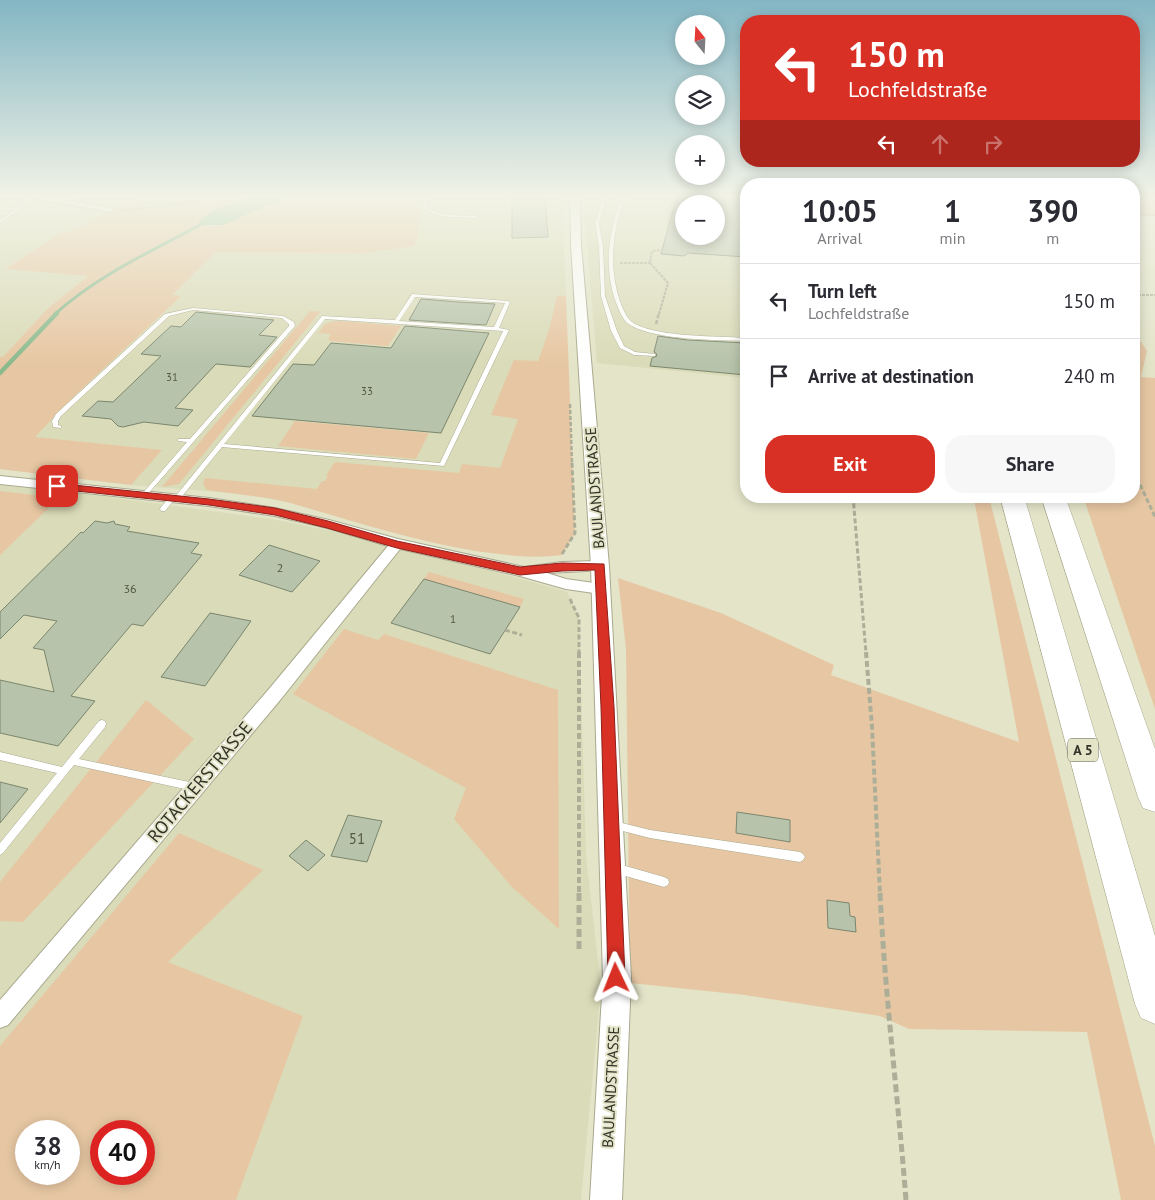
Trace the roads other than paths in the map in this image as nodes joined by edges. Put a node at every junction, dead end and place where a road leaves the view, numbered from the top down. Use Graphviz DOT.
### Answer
graph roads {
  1 [pos="577,252"];
  2 [pos="600,252"];
  3 [pos="611,252"];
  4 [pos="396,322"];
  5 [pos="496,329"];
  6 [pos="740,339"];
  7 [pos="653,355"];
  8 [pos="59,427"];
  9 [pos="180,440"];
  10 [pos="192,441"];
  11 [pos="220,445"];
  12 [pos="0,480"];
  13 [pos="76,488"];
  14 [pos="144,495"];
  15 [pos="66,498"];
  16 [pos="175,498"];
  17 [pos="1014,503"];
  18 [pos="1055,503"];
  19 [pos="163,509"];
  20 [pos="397,544"];
  21 [pos="600,566"];
  22 [pos="520,571"];
  23 [pos="601,589"];
  24 [pos="102,724"];
  25 [pos="0,756"];
  26 [pos="72,761"];
  27 [pos="64,771"];
  28 [pos="195,787"];
  29 [pos="1155,797"];
  30 [pos="612,825"];
  31 [pos="0,850"];
  32 [pos="800,858"];
  33 [pos="613,867"];
  34 [pos="664,882"];
  35 [pos="1155,1004"];
  36 [pos="0,1017"];
  37 [pos="606,1200"];
  1 -- 21 [label="street, BAULANDSTRASSE"];
  2 -- 7 [label="lane"];
  3 -- 6 [label="lane"];
  4 -- 5 [label="lane"];
  4 -- 5 [label="lane"];
  4 -- 11 [label="lane"];
  5 -- 11 [label="lane"];
  8 -- 10 [label="lane"];
  9 -- 10 [label="lane"];
  10 -- 14 [label="lane"];
  11 -- 16 [label="lane"];
  12 -- 13 [label="street"];
  13 -- 14 [label="street"];
  13 -- 15 [label="lane"];
  14 -- 16 [label="street"];
  16 -- 19 [label="lane"];
  16 -- 20 [label="street"];
  17 -- 35 [label="highway, A 5"];
  18 -- 29 [label="highway"];
  20 -- 22 [label="street"];
  20 -- 28 [label="street, ROTACKERSTRASSE"];
  21 -- 22 [label="street"];
  21 -- 23 [label="street, BAULANDSTRASSE"];
  22 -- 23 [label="street"];
  23 -- 30 [label="street, BAULANDSTRASSE"];
  24 -- 26 [label="lane"];
  25 -- 27 [label="lane"];
  26 -- 27 [label="lane"];
  26 -- 28 [label="lane"];
  27 -- 31 [label="lane"];
  28 -- 36 [label="street, ROTACKERSTRASSE"];
  30 -- 32 [label="lane"];
  30 -- 33 [label="street, BAULANDSTRASSE"];
  33 -- 34 [label="lane"];
  33 -- 37 [label="street, BAULANDSTRASSE"];
}
